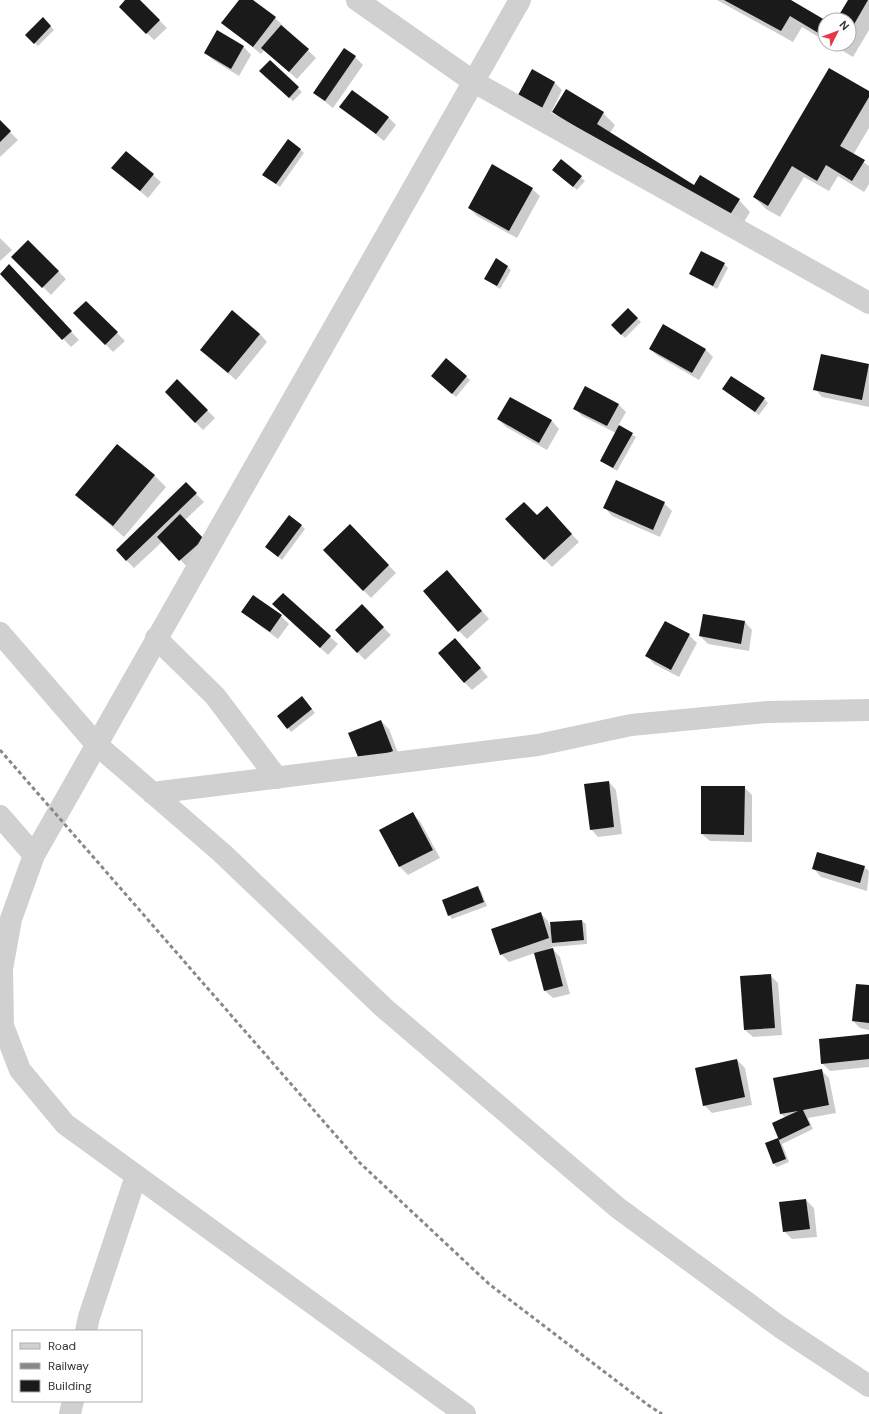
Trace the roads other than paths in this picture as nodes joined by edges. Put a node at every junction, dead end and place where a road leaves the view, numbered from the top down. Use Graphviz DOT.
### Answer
graph roads {
  1 [pos="357,0"];
  2 [pos="520,0"];
  3 [pos="474,82"];
  4 [pos="869,303"];
  5 [pos="0,633"];
  6 [pos="156,638"];
  7 [pos="869,710"];
  8 [pos="96,744"];
  9 [pos="277,778"];
  10 [pos="152,793"];
  11 [pos="0,816"];
  12 [pos="34,855"];
  13 [pos="10,1067"];
  14 [pos="136,1176"];
  15 [pos="86,1330"];
  16 [pos="869,1386"];
  17 [pos="73,1402"];
  18 [pos="70,1414"];
  19 [pos="465,1414"];
  1 -- 3 [label="street"];
  2 -- 3 [label="street"];
  3 -- 4 [label="street"];
  3 -- 6 [label="street"];
  5 -- 8 [label="street"];
  6 -- 8 [label="street"];
  6 -- 9 [label="street"];
  7 -- 9 [label="street"];
  8 -- 10 [label="street"];
  8 -- 12 [label="street"];
  9 -- 10 [label="street"];
  10 -- 16 [label="street"];
  11 -- 12 [label="street"];
  12 -- 13 [label="street"];
  13 -- 14 [label="street"];
  14 -- 15 [label="street"];
  14 -- 19 [label="street"];
  17 -- 18 [label="street"];
}
